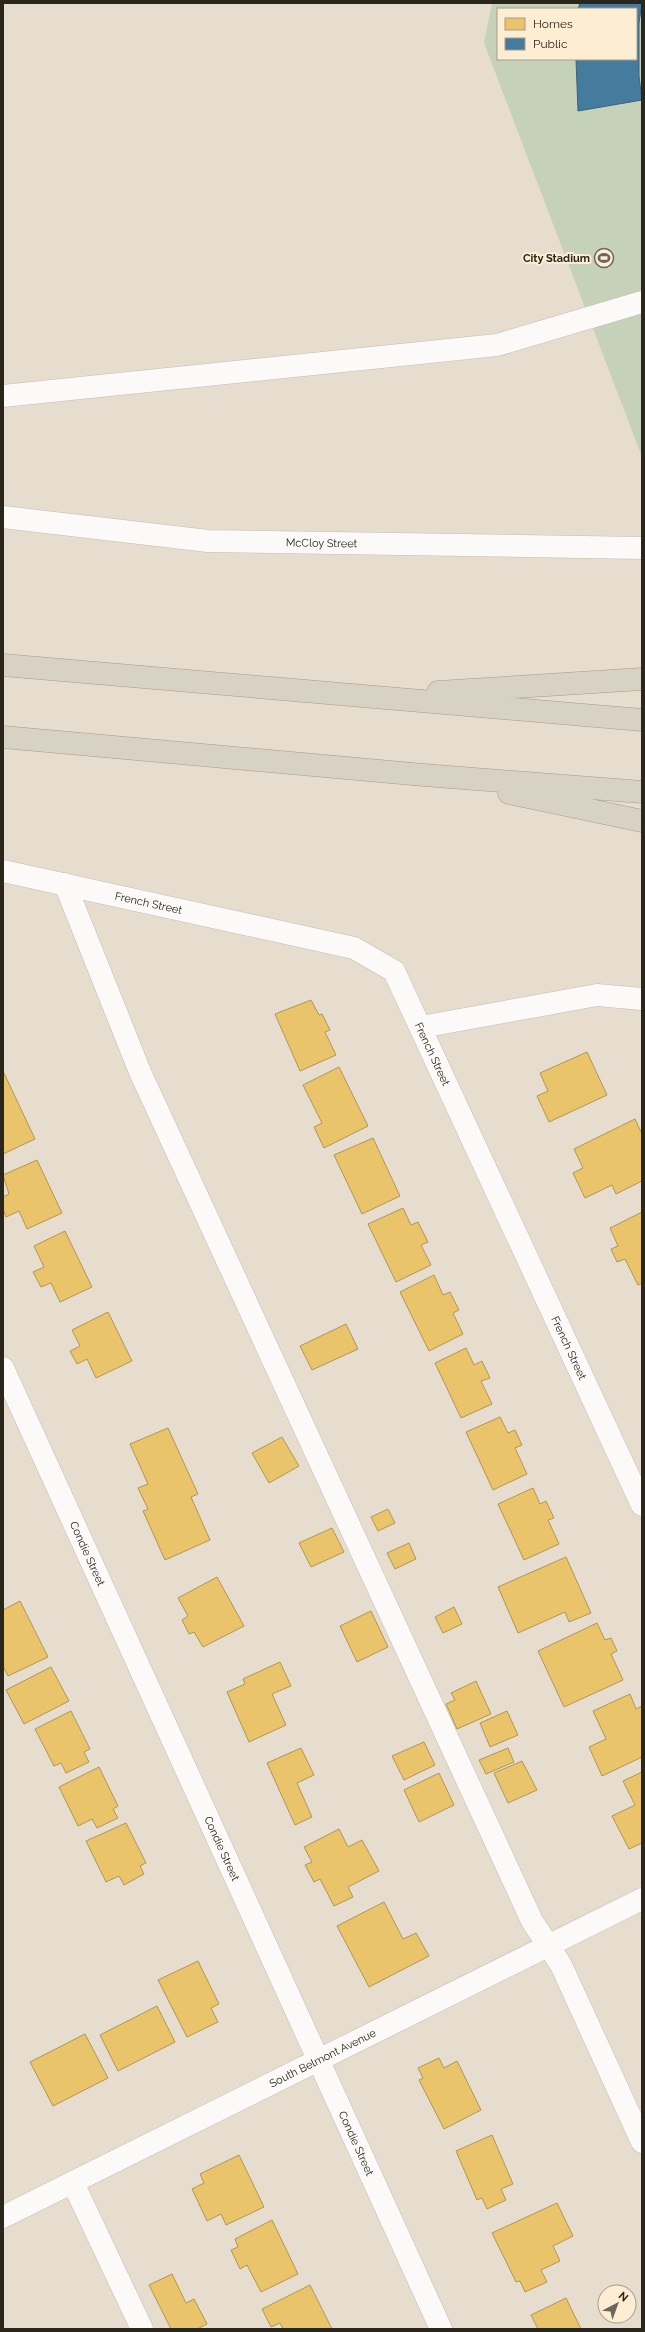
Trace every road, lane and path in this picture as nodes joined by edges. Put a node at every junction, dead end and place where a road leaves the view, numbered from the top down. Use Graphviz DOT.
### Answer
graph roads {
  1 [pos="642,302"];
  2 [pos="3,396"];
  3 [pos="3,517"];
  4 [pos="642,548"];
  5 [pos="3,665"];
  6 [pos="642,679"];
  7 [pos="363,696"];
  8 [pos="642,720"];
  9 [pos="3,737"];
  10 [pos="424,775"];
  11 [pos="642,792"];
  12 [pos="642,821"];
  13 [pos="3,871"];
  14 [pos="65,884"];
  15 [pos="642,999"];
  16 [pos="420,1027"];
  17 [pos="3,1368"];
  18 [pos="642,1506"];
  19 [pos="642,1899"];
  20 [pos="548,1945"];
  21 [pos="317,2060"];
  22 [pos="642,2142"];
  23 [pos="73,2183"];
  24 [pos="3,2217"];
  25 [pos="142,2329"];
  26 [pos="441,2329"];
  1 -- 2 [label="street"];
  3 -- 4 [label="street, McCloy Street"];
  5 -- 7 [label="highway"];
  6 -- 7 [label="highway"];
  7 -- 8 [label="highway"];
  9 -- 10 [label="highway"];
  10 -- 11 [label="highway"];
  10 -- 12 [label="highway"];
  13 -- 14 [label="street, French Street"];
  14 -- 16 [label="street, French Street"];
  14 -- 20 [label="street"];
  15 -- 16 [label="street"];
  16 -- 18 [label="street, French Street"];
  17 -- 21 [label="street, Condie Street"];
  19 -- 20 [label="street, South Belmont Avenue"];
  20 -- 21 [label="street, South Belmont Avenue"];
  20 -- 22 [label="street"];
  21 -- 23 [label="street, South Belmont Avenue"];
  21 -- 26 [label="street, Condie Street"];
  23 -- 24 [label="street, South Belmont Avenue"];
  23 -- 25 [label="street"];
}
